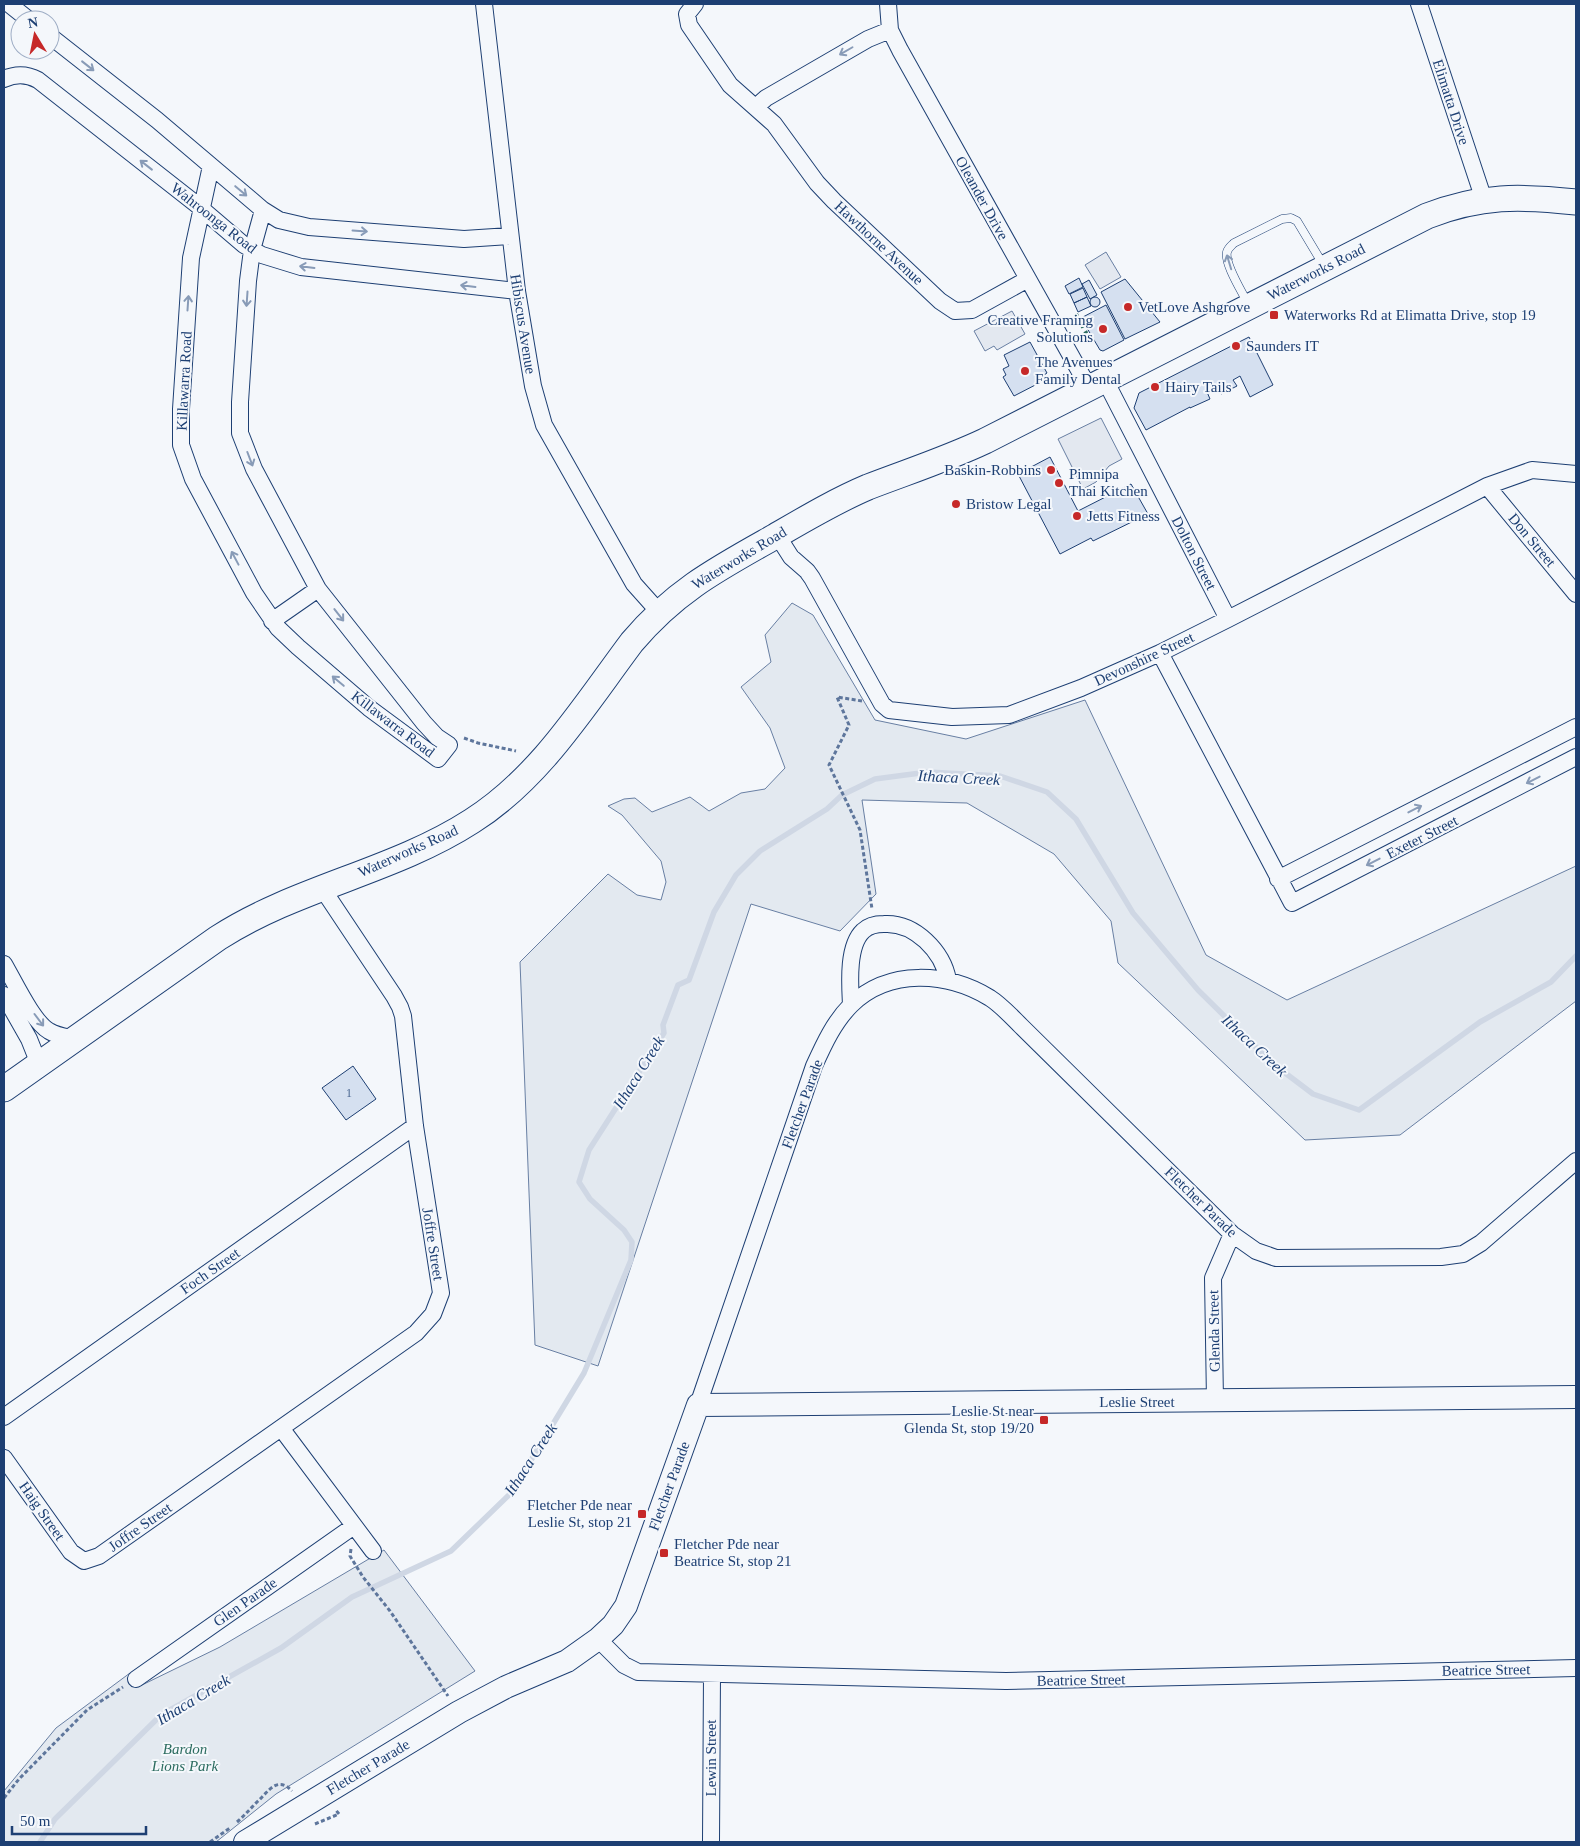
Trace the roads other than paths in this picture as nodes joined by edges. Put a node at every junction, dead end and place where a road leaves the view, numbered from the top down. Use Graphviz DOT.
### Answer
graph roads {
  1 [pos="484,4"];
  2 [pos="694,4"];
  3 [pos="888,4"];
  4 [pos="1419,4"];
  5 [pos="890,30"];
  6 [pos="60,44"];
  7 [pos="4,79"];
  8 [pos="756,107"];
  9 [pos="211,166"];
  10 [pos="1484,200"];
  11 [pos="1576,202"];
  12 [pos="202,209"];
  13 [pos="263,210"];
  14 [pos="510,236"];
  15 [pos="252,250"];
  16 [pos="1324,268"];
  17 [pos="1028,279"];
  18 [pos="517,291"];
  19 [pos="1249,306"];
  20 [pos="1097,384"];
  21 [pos="1576,474"];
  22 [pos="1487,486"];
  23 [pos="777,535"];
  24 [pos="318,589"];
  25 [pos="1576,594"];
  26 [pos="659,612"];
  27 [pos="1228,619"];
  28 [pos="272,621"];
  29 [pos="1160,653"];
  30 [pos="404,698"];
  31 [pos="394,727"];
  32 [pos="1576,727"];
  33 [pos="1576,758"];
  34 [pos="1278,879"];
  35 [pos="322,888"];
  36 [pos="4,964"];
  37 [pos="948,980"];
  38 [pos="9,994"];
  39 [pos="851,1005"];
  40 [pos="76,1039"];
  41 [pos="39,1064"];
  42 [pos="4,1089"];
  43 [pos="415,1126"];
  44 [pos="1576,1161"];
  45 [pos="1232,1234"];
  46 [pos="1576,1397"];
  47 [pos="1215,1402"];
  48 [pos="698,1405"];
  49 [pos="4,1417"];
  50 [pos="281,1428"];
  51 [pos="4,1458"];
  52 [pos="354,1526"];
  53 [pos="373,1551"];
  54 [pos="84,1561"];
  55 [pos="598,1639"];
  56 [pos="1576,1668"];
  57 [pos="712,1674"];
  58 [pos="136,1679"];
  59 [pos="245,1842"];
  60 [pos="711,1842"];
  1 -- 14 [label="street, Hibiscus Avenue"];
  2 -- 8 [label="street, Hawthorne Avenue"];
  3 -- 5 [label="street, Oleander Drive"];
  4 -- 10 [label="street, Elimatta Drive"];
  5 -- 8 [label="street, one-way"];
  5 -- 17 [label="street, Oleander Drive"];
  6 -- 9 [label="street, one-way"];
  12 -- 7 [label="street, Wahroonga Road, one-way"];
  8 -- 17 [label="street, Hawthorne Avenue"];
  9 -- 12 [label="street, Killawarra Road"];
  9 -- 13 [label="street, one-way"];
  10 -- 11 [label="main road, Waterworks Road"];
  10 -- 16 [label="main road, Waterworks Road"];
  12 -- 15 [label="street, Wahroonga Road"];
  28 -- 12 [label="street, Killawarra Road, one-way"];
  13 -- 14 [label="street, one-way"];
  13 -- 15 [label="street, Killawarra Road"];
  14 -- 18 [label="street, Hibiscus Avenue"];
  18 -- 15 [label="street, Wahroonga Road, one-way"];
  15 -- 24 [label="street, Killawarra Road, one-way"];
  16 -- 19 [label="main road, Waterworks Road"];
  19 -- 16 [label="lane, one-way"];
  17 -- 20 [label="street, Oleander Drive"];
  18 -- 26 [label="street, Hibiscus Avenue"];
  19 -- 20 [label="main road, Waterworks Road"];
  20 -- 23 [label="main road, Waterworks Road"];
  20 -- 27 [label="street, Dolton Street"];
  21 -- 22 [label="street, Devonshire Street"];
  22 -- 25 [label="street, Don Street"];
  22 -- 27 [label="street, Devonshire Street"];
  23 -- 26 [label="main road, Waterworks Road"];
  23 -- 29 [label="street, Devonshire Street"];
  24 -- 28 [label="street"];
  24 -- 30 [label="street, Killawarra Road, one-way"];
  26 -- 35 [label="main road, Waterworks Road"];
  27 -- 29 [label="street, Devonshire Street"];
  31 -- 28 [label="street, Killawarra Road, one-way"];
  29 -- 34 [label="street, Exeter Street"];
  30 -- 31 [label="street"];
  30 -- 31 [label="street, Killawarra Road"];
  34 -- 32 [label="street, Exeter Street, one-way"];
  33 -- 34 [label="street, Exeter Street, one-way"];
  35 -- 40 [label="main road, Waterworks Road"];
  35 -- 43 [label="street, Joffre Street"];
  36 -- 38 [label="street"];
  37 -- 39 [label="street, Fletcher Parade"];
  37 -- 39 [label="street"];
  37 -- 45 [label="street, Fletcher Parade"];
  38 -- 40 [label="street, one-way"];
  38 -- 41 [label="street"];
  39 -- 48 [label="street, Fletcher Parade"];
  40 -- 41 [label="main road, Waterworks Road"];
  41 -- 42 [label="main road, Waterworks Road"];
  43 -- 49 [label="street, Foch Street"];
  43 -- 50 [label="street, Joffre Street"];
  44 -- 45 [label="street, Fletcher Parade"];
  45 -- 47 [label="street, Glenda Street"];
  46 -- 47 [label="street, Leslie Street"];
  47 -- 48 [label="street, Leslie Street"];
  48 -- 55 [label="street, Fletcher Parade"];
  50 -- 52 [label="street"];
  50 -- 54 [label="street, Joffre Street"];
  51 -- 54 [label="street, Haig Street"];
  52 -- 53 [label="street"];
  52 -- 58 [label="street, Glen Parade"];
  55 -- 57 [label="street, Beatrice Street"];
  55 -- 59 [label="street, Fletcher Parade"];
  56 -- 57 [label="street, Beatrice Street"];
  57 -- 60 [label="street, Lewin Street"];
}
